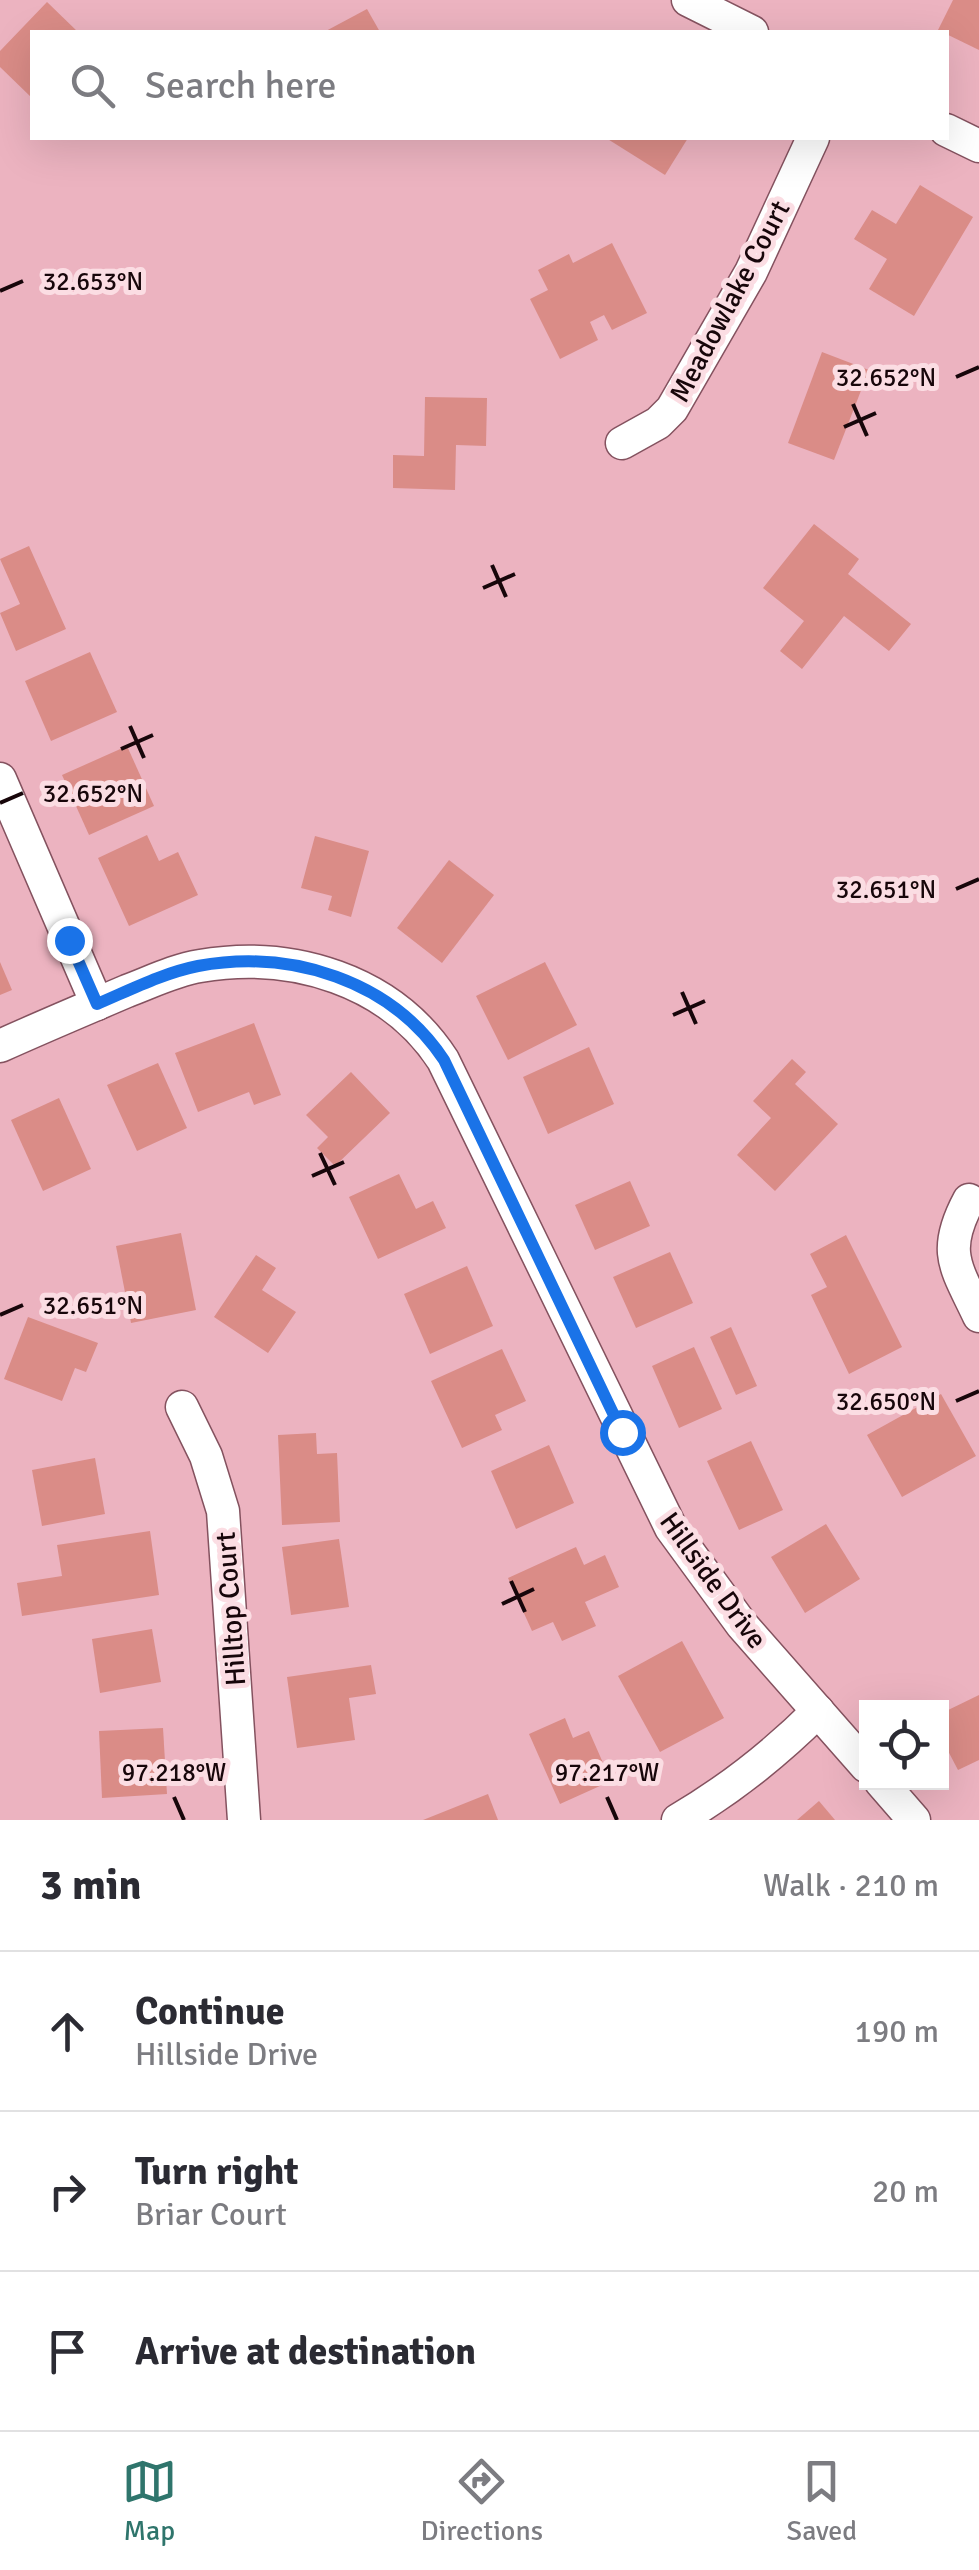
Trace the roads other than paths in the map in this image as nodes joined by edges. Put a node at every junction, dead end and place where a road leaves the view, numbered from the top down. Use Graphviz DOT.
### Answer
graph roads {
  1 [pos="688,0"];
  2 [pos="748,30"];
  3 [pos="949,131"];
  4 [pos="811,140"];
  5 [pos="979,146"];
  6 [pos="622,442"];
  7 [pos="0,779"];
  8 [pos="97,1004"];
  9 [pos="0,1046"];
  10 [pos="968,1200"];
  11 [pos="979,1316"];
  12 [pos="182,1407"];
  13 [pos="818,1711"];
  14 [pos="859,1758"];
  15 [pos="888,1790"];
  16 [pos="244,1820"];
  17 [pos="678,1820"];
  18 [pos="914,1820"];
  1 -- 2 [label="street"];
  3 -- 5 [label="street"];
  4 -- 6 [label="street, Meadowlake Court"];
  7 -- 8 [label="street"];
  8 -- 9 [label="street, Hillside Drive"];
  8 -- 13 [label="street, Hillside Drive"];
  10 -- 11 [label="street"];
  12 -- 16 [label="street, Hilltop Court"];
  13 -- 14 [label="street, Hillside Drive"];
  13 -- 17 [label="street"];
  15 -- 18 [label="street"];
}
